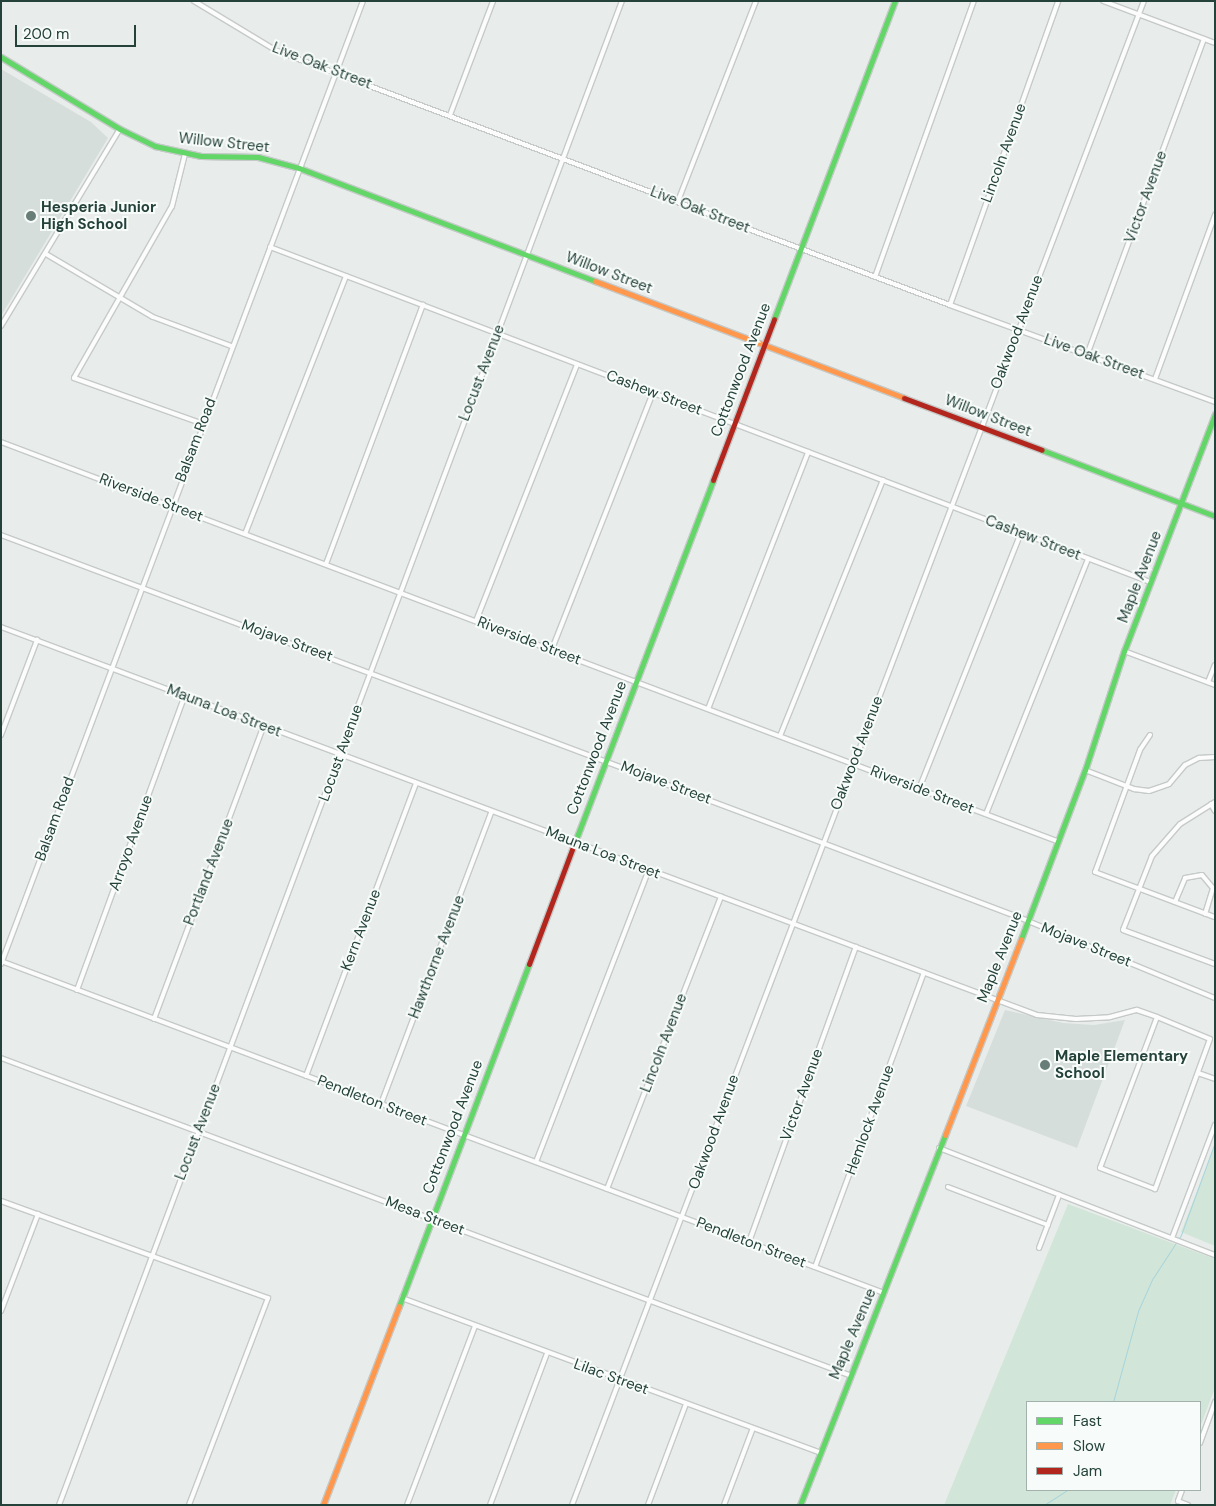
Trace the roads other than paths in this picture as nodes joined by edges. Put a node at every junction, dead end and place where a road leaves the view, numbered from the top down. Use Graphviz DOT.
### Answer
graph roads {
  1 [pos="194,1"];
  2 [pos="363,1"];
  3 [pos="493,1"];
  4 [pos="622,1"];
  5 [pos="756,1"];
  6 [pos="895,1"];
  7 [pos="974,1"];
  8 [pos="1058,1"];
  9 [pos="1103,1"];
  10 [pos="1144,1"];
  11 [pos="1138,15"];
  12 [pos="1204,39"];
  13 [pos="1215,43"];
  14 [pos="1,57"];
  15 [pos="337,72"];
  16 [pos="450,115"];
  17 [pos="120,129"];
  18 [pos="186,154"];
  19 [pos="564,159"];
  20 [pos="299,168"];
  21 [pos="678,201"];
  22 [pos="1215,215"];
  23 [pos="270,247"];
  24 [pos="800,247"];
  25 [pos="46,254"];
  26 [pos="527,255"];
  27 [pos="346,276"];
  28 [pos="875,277"];
  29 [pos="120,297"];
  30 [pos="423,305"];
  31 [pos="950,306"];
  32 [pos="1,326"];
  33 [pos="1018,330"];
  34 [pos="496,334"];
  35 [pos="764,344"];
  36 [pos="231,346"];
  37 [pos="1087,355"];
  38 [pos="576,364"];
  39 [pos="1155,379"];
  40 [pos="653,393"];
  41 [pos="1215,402"];
  42 [pos="1215,414"];
  43 [pos="203,424"];
  44 [pos="734,424"];
  45 [pos="981,427"];
  46 [pos="1,442"];
  47 [pos="808,452"];
  48 [pos="883,480"];
  49 [pos="1182,503"];
  50 [pos="172,506"];
  51 [pos="950,506"];
  52 [pos="1215,516"];
  53 [pos="1021,533"];
  54 [pos="1,534"];
  55 [pos="245,534"];
  56 [pos="1088,559"];
  57 [pos="326,564"];
  58 [pos="1150,582"];
  59 [pos="142,587"];
  60 [pos="400,592"];
  61 [pos="476,621"];
  62 [pos="1,627"];
  63 [pos="37,640"];
  64 [pos="552,649"];
  65 [pos="1124,651"];
  66 [pos="1215,665"];
  67 [pos="110,670"];
  68 [pos="370,672"];
  69 [pos="636,681"];
  70 [pos="1208,682"];
  71 [pos="1215,685"];
  72 [pos="185,695"];
  73 [pos="708,709"];
  74 [pos="264,725"];
  75 [pos="1,735"];
  76 [pos="1150,735"];
  77 [pos="780,736"];
  78 [pos="340,756"];
  79 [pos="1215,757"];
  80 [pos="605,760"];
  81 [pos="853,764"];
  82 [pos="1085,770"];
  83 [pos="416,783"];
  84 [pos="1128,787"];
  85 [pos="919,788"];
  86 [pos="1213,803"];
  87 [pos="492,811"];
  88 [pos="1215,811"];
  89 [pos="986,814"];
  90 [pos="574,841"];
  91 [pos="1057,841"];
  92 [pos="823,843"];
  93 [pos="648,871"];
  94 [pos="1138,888"];
  95 [pos="721,896"];
  96 [pos="1175,902"];
  97 [pos="1206,914"];
  98 [pos="1215,917"];
  99 [pos="1028,921"];
  100 [pos="791,923"];
  101 [pos="856,947"];
  102 [pos="2,962"];
  103 [pos="1215,964"];
  104 [pos="924,973"];
  105 [pos="77,990"];
  106 [pos="1215,998"];
  107 [pos="996,1000"];
  108 [pos="1157,1018"];
  109 [pos="154,1019"];
  110 [pos="230,1047"];
  111 [pos="1,1058"];
  112 [pos="1198,1073"];
  113 [pos="306,1076"];
  114 [pos="1215,1079"];
  115 [pos="381,1104"];
  116 [pos="1215,1125"];
  117 [pos="198,1131"];
  118 [pos="464,1135"];
  119 [pos="939,1148"];
  120 [pos="536,1162"];
  121 [pos="948,1187"];
  122 [pos="608,1189"];
  123 [pos="1059,1195"];
  124 [pos="1,1201"];
  125 [pos="38,1214"];
  126 [pos="682,1217"];
  127 [pos="432,1219"];
  128 [pos="1048,1225"];
  129 [pos="1172,1238"];
  130 [pos="749,1242"];
  131 [pos="1039,1248"];
  132 [pos="1215,1254"];
  133 [pos="151,1255"];
  134 [pos="815,1267"];
  135 [pos="884,1293"];
  136 [pos="402,1298"];
  137 [pos="649,1301"];
  138 [pos="1,1312"];
  139 [pos="475,1326"];
  140 [pos="548,1353"];
  141 [pos="849,1375"];
  142 [pos="619,1380"];
  143 [pos="1215,1402"];
  144 [pos="686,1404"];
  145 [pos="753,1428"];
  146 [pos="1201,1440"];
  147 [pos="820,1453"];
  148 [pos="1182,1491"];
  149 [pos="58,1505"];
  150 [pos="189,1505"];
  151 [pos="323,1505"];
  152 [pos="407,1505"];
  153 [pos="490,1505"];
  154 [pos="572,1505"];
  155 [pos="648,1505"];
  156 [pos="724,1505"];
  157 [pos="800,1505"];
  158 [pos="1188,1505"];
  1 -- 15 [label="street, Live Oak Street"];
  2 -- 15 [label="street, Balsam Road"];
  3 -- 16 [label="street"];
  4 -- 19 [label="street, Locust Avenue"];
  5 -- 21 [label="street"];
  6 -- 24 [label="street, Cottonwood Avenue"];
  7 -- 28 [label="street"];
  8 -- 31 [label="street, Lincoln Avenue"];
  9 -- 11 [label="street"];
  10 -- 11 [label="street, Oakwood Avenue"];
  11 -- 12 [label="street"];
  11 -- 33 [label="street, Oakwood Avenue"];
  12 -- 13 [label="street"];
  12 -- 37 [label="street, Victor Avenue"];
  14 -- 17 [label="street, Willow Street"];
  15 -- 16 [label="street, Live Oak Street"];
  15 -- 20 [label="street, Balsam Road"];
  16 -- 19 [label="street, Live Oak Street"];
  17 -- 18 [label="street, Willow Street"];
  17 -- 25 [label="street"];
  18 -- 20 [label="street, Willow Street"];
  18 -- 29 [label="street"];
  19 -- 21 [label="street, Live Oak Street"];
  19 -- 26 [label="street, Locust Avenue"];
  20 -- 23 [label="street, Balsam Road"];
  20 -- 26 [label="street, Willow Street"];
  21 -- 24 [label="street, Live Oak Street"];
  22 -- 39 [label="street"];
  23 -- 27 [label="street, Cashew Street"];
  23 -- 36 [label="street, Balsam Road"];
  24 -- 28 [label="street, Live Oak Street"];
  24 -- 35 [label="street, Cottonwood Avenue"];
  25 -- 29 [label="street"];
  25 -- 32 [label="street"];
  26 -- 34 [label="street, Locust Avenue"];
  26 -- 35 [label="street, Willow Street"];
  27 -- 30 [label="street, Cashew Street"];
  27 -- 55 [label="street"];
  28 -- 31 [label="street, Live Oak Street"];
  29 -- 36 [label="street"];
  29 -- 43 [label="street"];
  30 -- 34 [label="street, Cashew Street"];
  30 -- 57 [label="street"];
  31 -- 33 [label="street, Live Oak Street"];
  33 -- 37 [label="street, Live Oak Street"];
  33 -- 45 [label="street, Oakwood Avenue"];
  34 -- 38 [label="street, Cashew Street"];
  34 -- 60 [label="street, Locust Avenue"];
  35 -- 44 [label="street, Cottonwood Avenue"];
  35 -- 45 [label="street, Willow Street"];
  36 -- 43 [label="street, Balsam Road"];
  37 -- 39 [label="street, Live Oak Street"];
  38 -- 40 [label="street, Cashew Street"];
  38 -- 61 [label="street"];
  39 -- 41 [label="street, Live Oak Street"];
  40 -- 44 [label="street, Cashew Street"];
  40 -- 64 [label="street"];
  42 -- 49 [label="street, Maple Avenue"];
  43 -- 50 [label="street, Balsam Road"];
  44 -- 47 [label="street, Cashew Street"];
  44 -- 69 [label="street, Cottonwood Avenue"];
  45 -- 49 [label="street, Willow Street"];
  45 -- 51 [label="street, Oakwood Avenue"];
  46 -- 50 [label="street, Riverside Street"];
  47 -- 48 [label="street, Cashew Street"];
  47 -- 73 [label="street"];
  48 -- 51 [label="street, Cashew Street"];
  48 -- 77 [label="street"];
  49 -- 52 [label="street, Willow Street"];
  49 -- 58 [label="street, Maple Avenue"];
  50 -- 55 [label="street, Riverside Street"];
  50 -- 59 [label="street, Balsam Road"];
  51 -- 53 [label="street, Cashew Street"];
  51 -- 81 [label="street, Oakwood Avenue"];
  53 -- 56 [label="street, Cashew Street"];
  53 -- 85 [label="street"];
  54 -- 59 [label="street, Mojave Street"];
  55 -- 57 [label="street, Riverside Street"];
  56 -- 58 [label="street, Cashew Street"];
  56 -- 89 [label="street"];
  57 -- 60 [label="street, Riverside Street"];
  58 -- 65 [label="street, Maple Avenue"];
  59 -- 67 [label="street, Balsam Road"];
  59 -- 68 [label="street, Mojave Street"];
  60 -- 61 [label="street, Riverside Street"];
  60 -- 68 [label="street, Locust Avenue"];
  61 -- 64 [label="street, Riverside Street"];
  62 -- 63 [label="street, Mauna Loa Street"];
  63 -- 67 [label="street, Mauna Loa Street"];
  63 -- 75 [label="street"];
  64 -- 69 [label="street, Riverside Street"];
  65 -- 70 [label="street"];
  65 -- 82 [label="street, Maple Avenue"];
  66 -- 70 [label="street"];
  67 -- 72 [label="street, Mauna Loa Street"];
  67 -- 102 [label="street, Balsam Road"];
  68 -- 78 [label="street, Locust Avenue"];
  68 -- 80 [label="street, Mojave Street"];
  69 -- 73 [label="street, Riverside Street"];
  69 -- 80 [label="street, Cottonwood Avenue"];
  70 -- 71 [label="street"];
  72 -- 74 [label="street, Mauna Loa Street"];
  72 -- 105 [label="street, Arroyo Avenue"];
  73 -- 77 [label="street, Riverside Street"];
  74 -- 78 [label="street, Mauna Loa Street"];
  74 -- 109 [label="street, Portland Avenue"];
  76 -- 84 [label="street"];
  77 -- 81 [label="street, Riverside Street"];
  78 -- 83 [label="street, Mauna Loa Street"];
  78 -- 110 [label="street, Locust Avenue"];
  79 -- 84 [label="street"];
  80 -- 90 [label="street, Cottonwood Avenue"];
  80 -- 92 [label="street, Mojave Street"];
  81 -- 85 [label="street, Riverside Street"];
  81 -- 92 [label="street, Oakwood Avenue"];
  82 -- 84 [label="street"];
  82 -- 91 [label="street, Maple Avenue"];
  83 -- 87 [label="street, Mauna Loa Street"];
  83 -- 113 [label="street, Kern Avenue"];
  84 -- 94 [label="street"];
  85 -- 89 [label="street, Riverside Street"];
  86 -- 88 [label="street"];
  86 -- 94 [label="street"];
  87 -- 90 [label="street, Mauna Loa Street"];
  87 -- 115 [label="street, Hawthorne Avenue"];
  89 -- 91 [label="street, Riverside Street"];
  90 -- 93 [label="street, Mauna Loa Street"];
  90 -- 118 [label="street, Cottonwood Avenue"];
  91 -- 99 [label="street, Maple Avenue"];
  92 -- 99 [label="street, Mojave Street"];
  92 -- 100 [label="street, Oakwood Avenue"];
  93 -- 95 [label="street, Mauna Loa Street"];
  93 -- 120 [label="street"];
  94 -- 96 [label="street"];
  94 -- 103 [label="street"];
  95 -- 100 [label="street, Mauna Loa Street"];
  95 -- 122 [label="street, Lincoln Avenue"];
  96 -- 97 [label="street"];
  96 -- 97 [label="street"];
  97 -- 98 [label="street"];
  99 -- 106 [label="street, Mojave Street"];
  99 -- 107 [label="street, Maple Avenue"];
  100 -- 101 [label="street, Mauna Loa Street"];
  100 -- 126 [label="street, Oakwood Avenue"];
  101 -- 104 [label="street, Mauna Loa Street"];
  101 -- 130 [label="street, Victor Avenue"];
  102 -- 105 [label="street, Pendleton Street"];
  104 -- 107 [label="street, Mauna Loa Street"];
  104 -- 134 [label="street, Hemlock Avenue"];
  105 -- 109 [label="street, Pendleton Street"];
  107 -- 108 [label="street, Mauna Loa Street"];
  107 -- 119 [label="street, Maple Avenue"];
  108 -- 112 [label="street, Mauna Loa Street"];
  108 -- 112 [label="street"];
  109 -- 110 [label="street, Pendleton Street"];
  110 -- 113 [label="street, Pendleton Street"];
  110 -- 117 [label="street, Locust Avenue"];
  111 -- 117 [label="street, Mesa Street"];
  112 -- 114 [label="street"];
  113 -- 115 [label="street, Pendleton Street"];
  115 -- 118 [label="street, Pendleton Street"];
  116 -- 129 [label="street"];
  117 -- 127 [label="street, Mesa Street"];
  117 -- 133 [label="street, Locust Avenue"];
  118 -- 120 [label="street, Pendleton Street"];
  118 -- 127 [label="street, Cottonwood Avenue"];
  119 -- 123 [label="street"];
  119 -- 135 [label="street, Maple Avenue"];
  120 -- 122 [label="street, Pendleton Street"];
  121 -- 128 [label="street"];
  122 -- 126 [label="street, Pendleton Street"];
  123 -- 128 [label="street"];
  123 -- 129 [label="street"];
  124 -- 125 [label="street"];
  125 -- 133 [label="street"];
  125 -- 138 [label="street"];
  126 -- 130 [label="street, Pendleton Street"];
  126 -- 137 [label="street, Oakwood Avenue"];
  127 -- 136 [label="street, Cottonwood Avenue"];
  127 -- 137 [label="street, Mesa Street"];
  128 -- 131 [label="street"];
  129 -- 132 [label="street"];
  130 -- 134 [label="street, Pendleton Street"];
  133 -- 149 [label="street, Locust Avenue"];
  133 -- 150 [label="street"];
  134 -- 135 [label="street, Pendleton Street"];
  135 -- 141 [label="street, Maple Avenue"];
  136 -- 139 [label="street, Lilac Street"];
  136 -- 151 [label="street, Cottonwood Avenue"];
  137 -- 141 [label="street, Mesa Street"];
  137 -- 142 [label="street, Oakwood Avenue"];
  139 -- 140 [label="street, Lilac Street"];
  139 -- 152 [label="street"];
  140 -- 142 [label="street, Lilac Street"];
  140 -- 153 [label="street"];
  141 -- 147 [label="street, Maple Avenue"];
  142 -- 144 [label="street, Lilac Street"];
  142 -- 154 [label="street, Oakwood Avenue"];
  143 -- 146 [label="street"];
  144 -- 145 [label="street, Lilac Street"];
  144 -- 155 [label="street"];
  145 -- 147 [label="street, Lilac Street"];
  145 -- 156 [label="street"];
  147 -- 157 [label="street, Maple Avenue"];
  148 -- 158 [label="street"];
}
